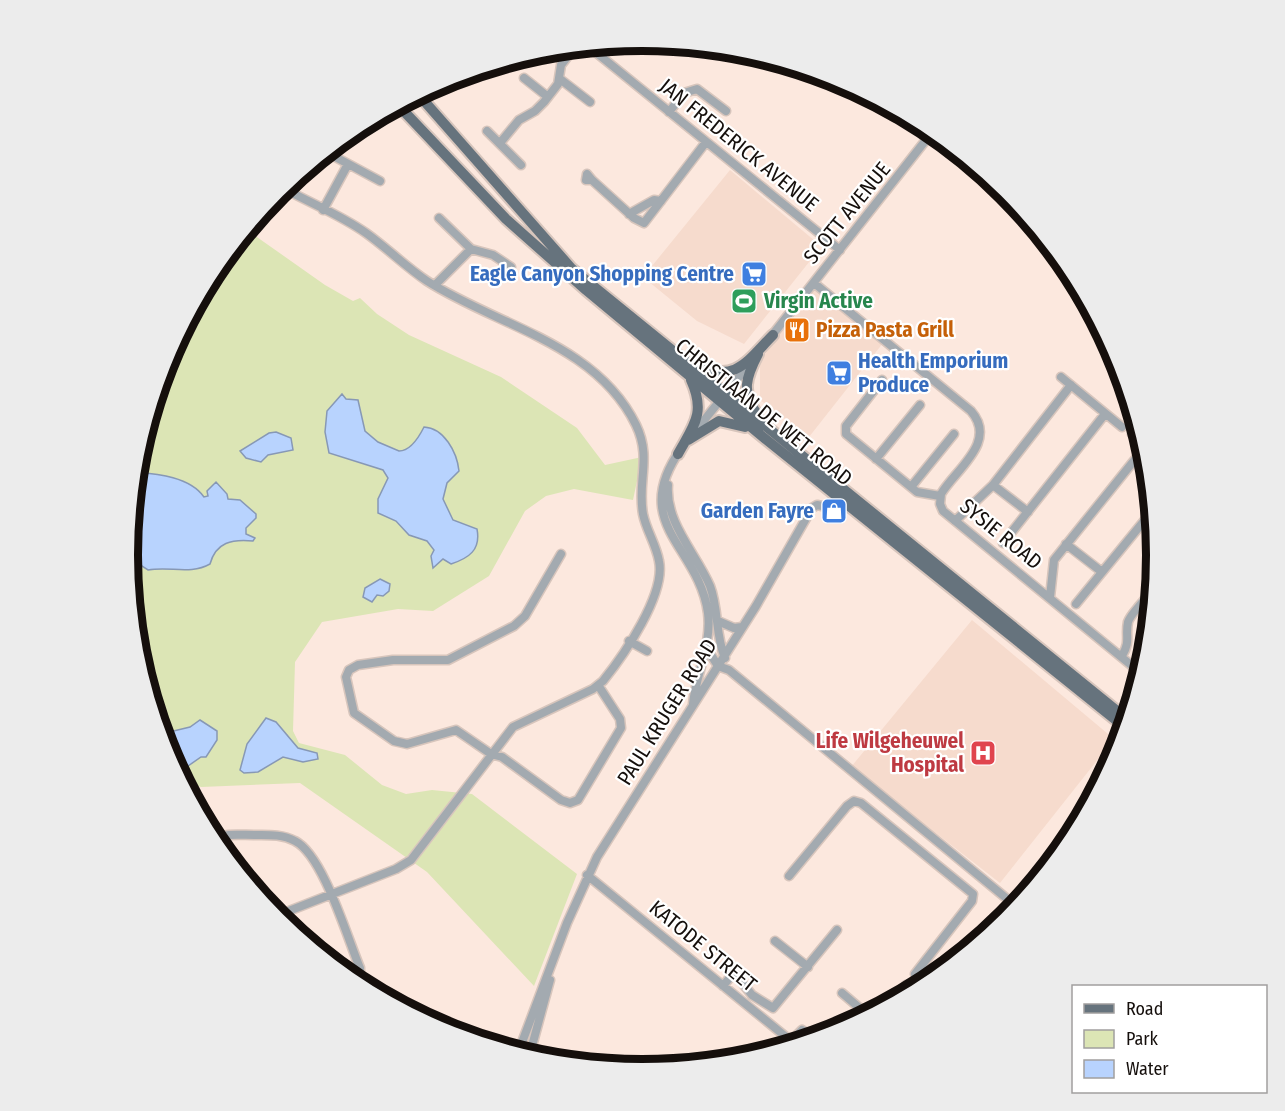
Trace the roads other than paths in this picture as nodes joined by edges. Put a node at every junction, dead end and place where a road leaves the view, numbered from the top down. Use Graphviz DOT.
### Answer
graph roads {
  1 [pos="597,53"];
  2 [pos="568,57"];
  3 [pos="551,62"];
  4 [pos="561,68"];
  5 [pos="524,78"];
  6 [pos="560,80"];
  7 [pos="548,97"];
  8 [pos="424,101"];
  9 [pos="590,102"];
  10 [pos="404,111"];
  11 [pos="726,111"];
  12 [pos="669,112"];
  13 [pos="488,131"];
  14 [pos="927,139"];
  15 [pos="706,142"];
  16 [pos="500,144"];
  17 [pos="334,156"];
  18 [pos="348,164"];
  19 [pos="521,165"];
  20 [pos="380,180"];
  21 [pos="592,180"];
  22 [pos="292,193"];
  23 [pos="661,201"];
  24 [pos="323,210"];
  25 [pos="629,214"];
  26 [pos="439,218"];
  27 [pos="471,249"];
  28 [pos="840,250"];
  29 [pos="511,267"];
  30 [pos="814,283"];
  31 [pos="435,285"];
  32 [pos="773,334"];
  33 [pos="666,345"];
  34 [pos="760,351"];
  35 [pos="1061,377"];
  36 [pos="691,378"];
  37 [pos="882,380"];
  38 [pos="1071,385"];
  39 [pos="722,397"];
  40 [pos="920,405"];
  41 [pos="1105,414"];
  42 [pos="1122,427"];
  43 [pos="766,433"];
  44 [pos="954,434"];
  45 [pos="688,440"];
  46 [pos="678,454"];
  47 [pos="1137,456"];
  48 [pos="876,459"];
  49 [pos="667,476"];
  50 [pos="993,485"];
  51 [pos="911,487"];
  52 [pos="940,496"];
  53 [pos="827,507"];
  54 [pos="1028,512"];
  55 [pos="1146,519"];
  56 [pos="955,521"];
  57 [pos="1003,543"];
  58 [pos="1066,544"];
  59 [pos="561,554"];
  60 [pos="1102,572"];
  61 [pos="1050,597"];
  62 [pos="1145,599"];
  63 [pos="1076,604"];
  64 [pos="1140,605"];
  65 [pos="1144,608"];
  66 [pos="718,621"];
  67 [pos="742,627"];
  68 [pos="629,641"];
  69 [pos="706,647"];
  70 [pos="647,651"];
  71 [pos="724,655"];
  72 [pos="1122,656"];
  73 [pos="718,666"];
  74 [pos="1134,667"];
  75 [pos="729,670"];
  76 [pos="598,685"];
  77 [pos="693,704"];
  78 [pos="1121,715"];
  79 [pos="1119,722"];
  80 [pos="491,754"];
  81 [pos="927,835"];
  82 [pos="223,837"];
  83 [pos="916,848"];
  84 [pos="587,875"];
  85 [pos="789,876"];
  86 [pos="330,895"];
  87 [pos="1010,901"];
  88 [pos="286,912"];
  89 [pos="837,930"];
  90 [pos="775,941"];
  91 [pos="555,954"];
  92 [pos="808,967"];
  93 [pos="360,974"];
  94 [pos="915,974"];
  95 [pos="723,986"];
  96 [pos="842,993"];
  97 [pos="862,1010"];
  98 [pos="788,1038"];
  99 [pos="521,1045"];
  100 [pos="531,1047"];
  1 -- 12 [label="street, JAN FREDERICK AVENUE"];
  2 -- 4 [label="street"];
  3 -- 4 [label="street"];
  4 -- 6 [label="street"];
  5 -- 7 [label="street"];
  6 -- 7 [label="street"];
  6 -- 9 [label="street"];
  7 -- 16 [label="street"];
  8 -- 33 [label="main road, CHRISTIAAN DE WET ROAD"];
  10 -- 36 [label="main road, CHRISTIAAN DE WET ROAD"];
  11 -- 12 [label="street"];
  12 -- 15 [label="street, JAN FREDERICK AVENUE"];
  13 -- 16 [label="street"];
  14 -- 28 [label="street, SCOTT AVENUE"];
  15 -- 23 [label="street"];
  15 -- 28 [label="street, JAN FREDERICK AVENUE"];
  16 -- 19 [label="street"];
  17 -- 18 [label="street"];
  18 -- 20 [label="street"];
  18 -- 24 [label="street"];
  21 -- 25 [label="street"];
  22 -- 24 [label="street"];
  23 -- 25 [label="street"];
  23 -- 25 [label="street"];
  24 -- 31 [label="street"];
  26 -- 27 [label="street"];
  27 -- 29 [label="street"];
  27 -- 31 [label="street"];
  28 -- 30 [label="street, SCOTT AVENUE"];
  30 -- 32 [label="street, SCOTT AVENUE"];
  30 -- 52 [label="street, SYSIE ROAD"];
  31 -- 68 [label="street"];
  32 -- 33 [label="main road"];
  32 -- 34 [label="street, SCOTT AVENUE"];
  33 -- 39 [label="main road, CHRISTIAAN DE WET ROAD"];
  34 -- 39 [label="street, SCOTT AVENUE"];
  34 -- 43 [label="main road"];
  35 -- 38 [label="street"];
  36 -- 39 [label="main road, CHRISTIAAN DE WET ROAD"];
  36 -- 46 [label="main road"];
  37 -- 48 [label="street"];
  38 -- 41 [label="street"];
  38 -- 50 [label="street"];
  39 -- 43 [label="main road, CHRISTIAAN DE WET ROAD"];
  39 -- 45 [label="street, SCOTT AVENUE"];
  40 -- 48 [label="street"];
  41 -- 42 [label="street"];
  41 -- 54 [label="street"];
  43 -- 45 [label="main road"];
  43 -- 78 [label="main road, CHRISTIAAN DE WET ROAD"];
  43 -- 79 [label="main road, CHRISTIAAN DE WET ROAD"];
  44 -- 51 [label="street"];
  45 -- 46 [label="street, SCOTT AVENUE"];
  46 -- 49 [label="street, SCOTT AVENUE"];
  47 -- 58 [label="street"];
  48 -- 51 [label="street"];
  49 -- 66 [label="street"];
  49 -- 69 [label="street"];
  50 -- 54 [label="street"];
  50 -- 56 [label="street"];
  51 -- 52 [label="street"];
  52 -- 56 [label="street, SYSIE ROAD"];
  53 -- 67 [label="street, PAUL KRUGER ROAD"];
  54 -- 57 [label="street"];
  55 -- 60 [label="street"];
  56 -- 61 [label="street, SYSIE ROAD"];
  58 -- 60 [label="street"];
  58 -- 61 [label="street"];
  59 -- 80 [label="street"];
  60 -- 63 [label="street"];
  61 -- 72 [label="street, SYSIE ROAD"];
  62 -- 64 [label="street"];
  64 -- 65 [label="street"];
  64 -- 72 [label="street"];
  66 -- 67 [label="street"];
  66 -- 71 [label="street"];
  67 -- 71 [label="street, PAUL KRUGER ROAD"];
  68 -- 70 [label="street"];
  68 -- 76 [label="street"];
  69 -- 73 [label="street"];
  69 -- 77 [label="street"];
  71 -- 73 [label="street, PAUL KRUGER ROAD"];
  71 -- 75 [label="street"];
  72 -- 74 [label="street, SYSIE ROAD"];
  73 -- 75 [label="street"];
  73 -- 77 [label="street, PAUL KRUGER ROAD"];
  75 -- 81 [label="street"];
  76 -- 80 [label="street"];
  76 -- 80 [label="street"];
  77 -- 84 [label="street, PAUL KRUGER ROAD"];
  80 -- 86 [label="street"];
  81 -- 83 [label="street"];
  81 -- 87 [label="street"];
  82 -- 86 [label="street"];
  83 -- 85 [label="street"];
  83 -- 94 [label="street"];
  84 -- 91 [label="street, PAUL KRUGER ROAD"];
  84 -- 95 [label="street, KATODE STREET"];
  86 -- 88 [label="street"];
  86 -- 93 [label="street"];
  89 -- 92 [label="street"];
  90 -- 92 [label="street"];
  91 -- 99 [label="street, PAUL KRUGER ROAD"];
  91 -- 100 [label="street, PAUL KRUGER ROAD"];
  92 -- 95 [label="street"];
  95 -- 98 [label="street, KATODE STREET"];
  96 -- 97 [label="street"];
}
